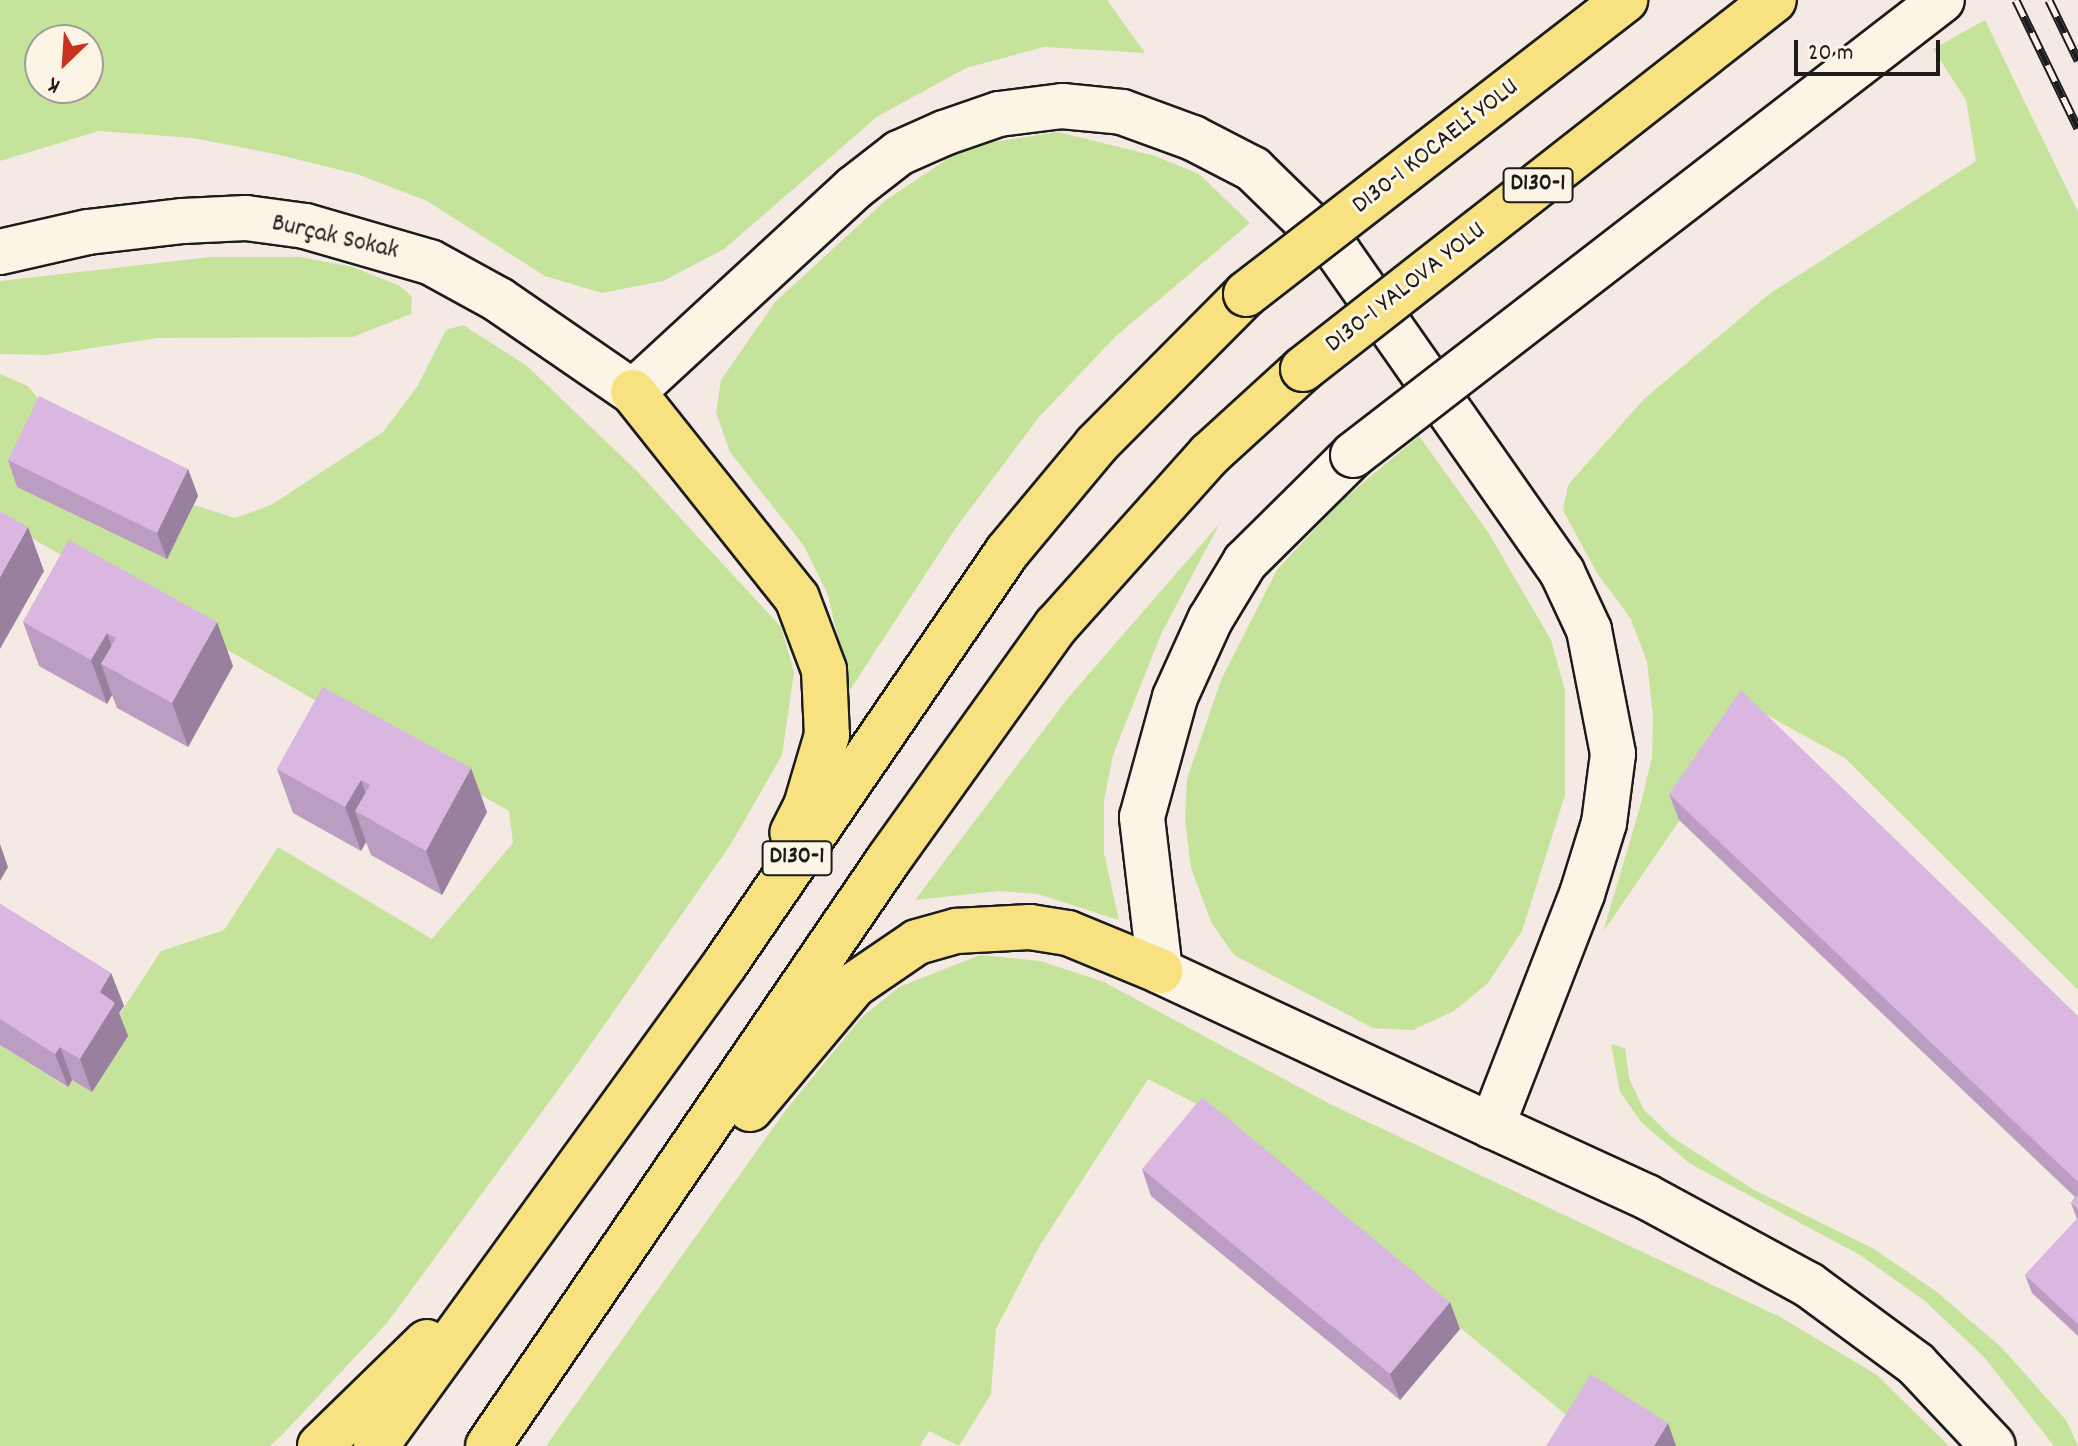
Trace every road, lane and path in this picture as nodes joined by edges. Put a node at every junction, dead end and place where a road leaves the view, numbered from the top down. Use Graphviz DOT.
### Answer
graph roads {
  1 [pos="1625,0"];
  2 [pos="1774,0"];
  3 [pos="1942,0"];
  4 [pos="0,252"];
  5 [pos="633,392"];
  6 [pos="725,964"];
  7 [pos="1160,971"];
  8 [pos="1492,1126"];
  9 [pos="521,1251"];
  10 [pos="592,1298"];
  11 [pos="320,1446"];
  12 [pos="376,1446"];
  13 [pos="488,1446"];
  14 [pos="1993,1446"];
  1 -- 6 [label="highway, D130-1 KOCAELİ YOLU / D130-1, bridge"];
  2 -- 10 [label="highway, D130-1 YALOVA YOLU / D130-1, bridge"];
  3 -- 7 [label="street, bridge"];
  4 -- 5 [label="street, Burçak Sokak"];
  5 -- 6 [label="highway"];
  5 -- 8 [label="street"];
  6 -- 9 [label="highway, D130-1"];
  7 -- 8 [label="street"];
  7 -- 10 [label="highway"];
  8 -- 14 [label="street"];
  9 -- 11 [label="highway"];
  9 -- 12 [label="highway, D130-1"];
  10 -- 13 [label="highway, D130-1"];
}
